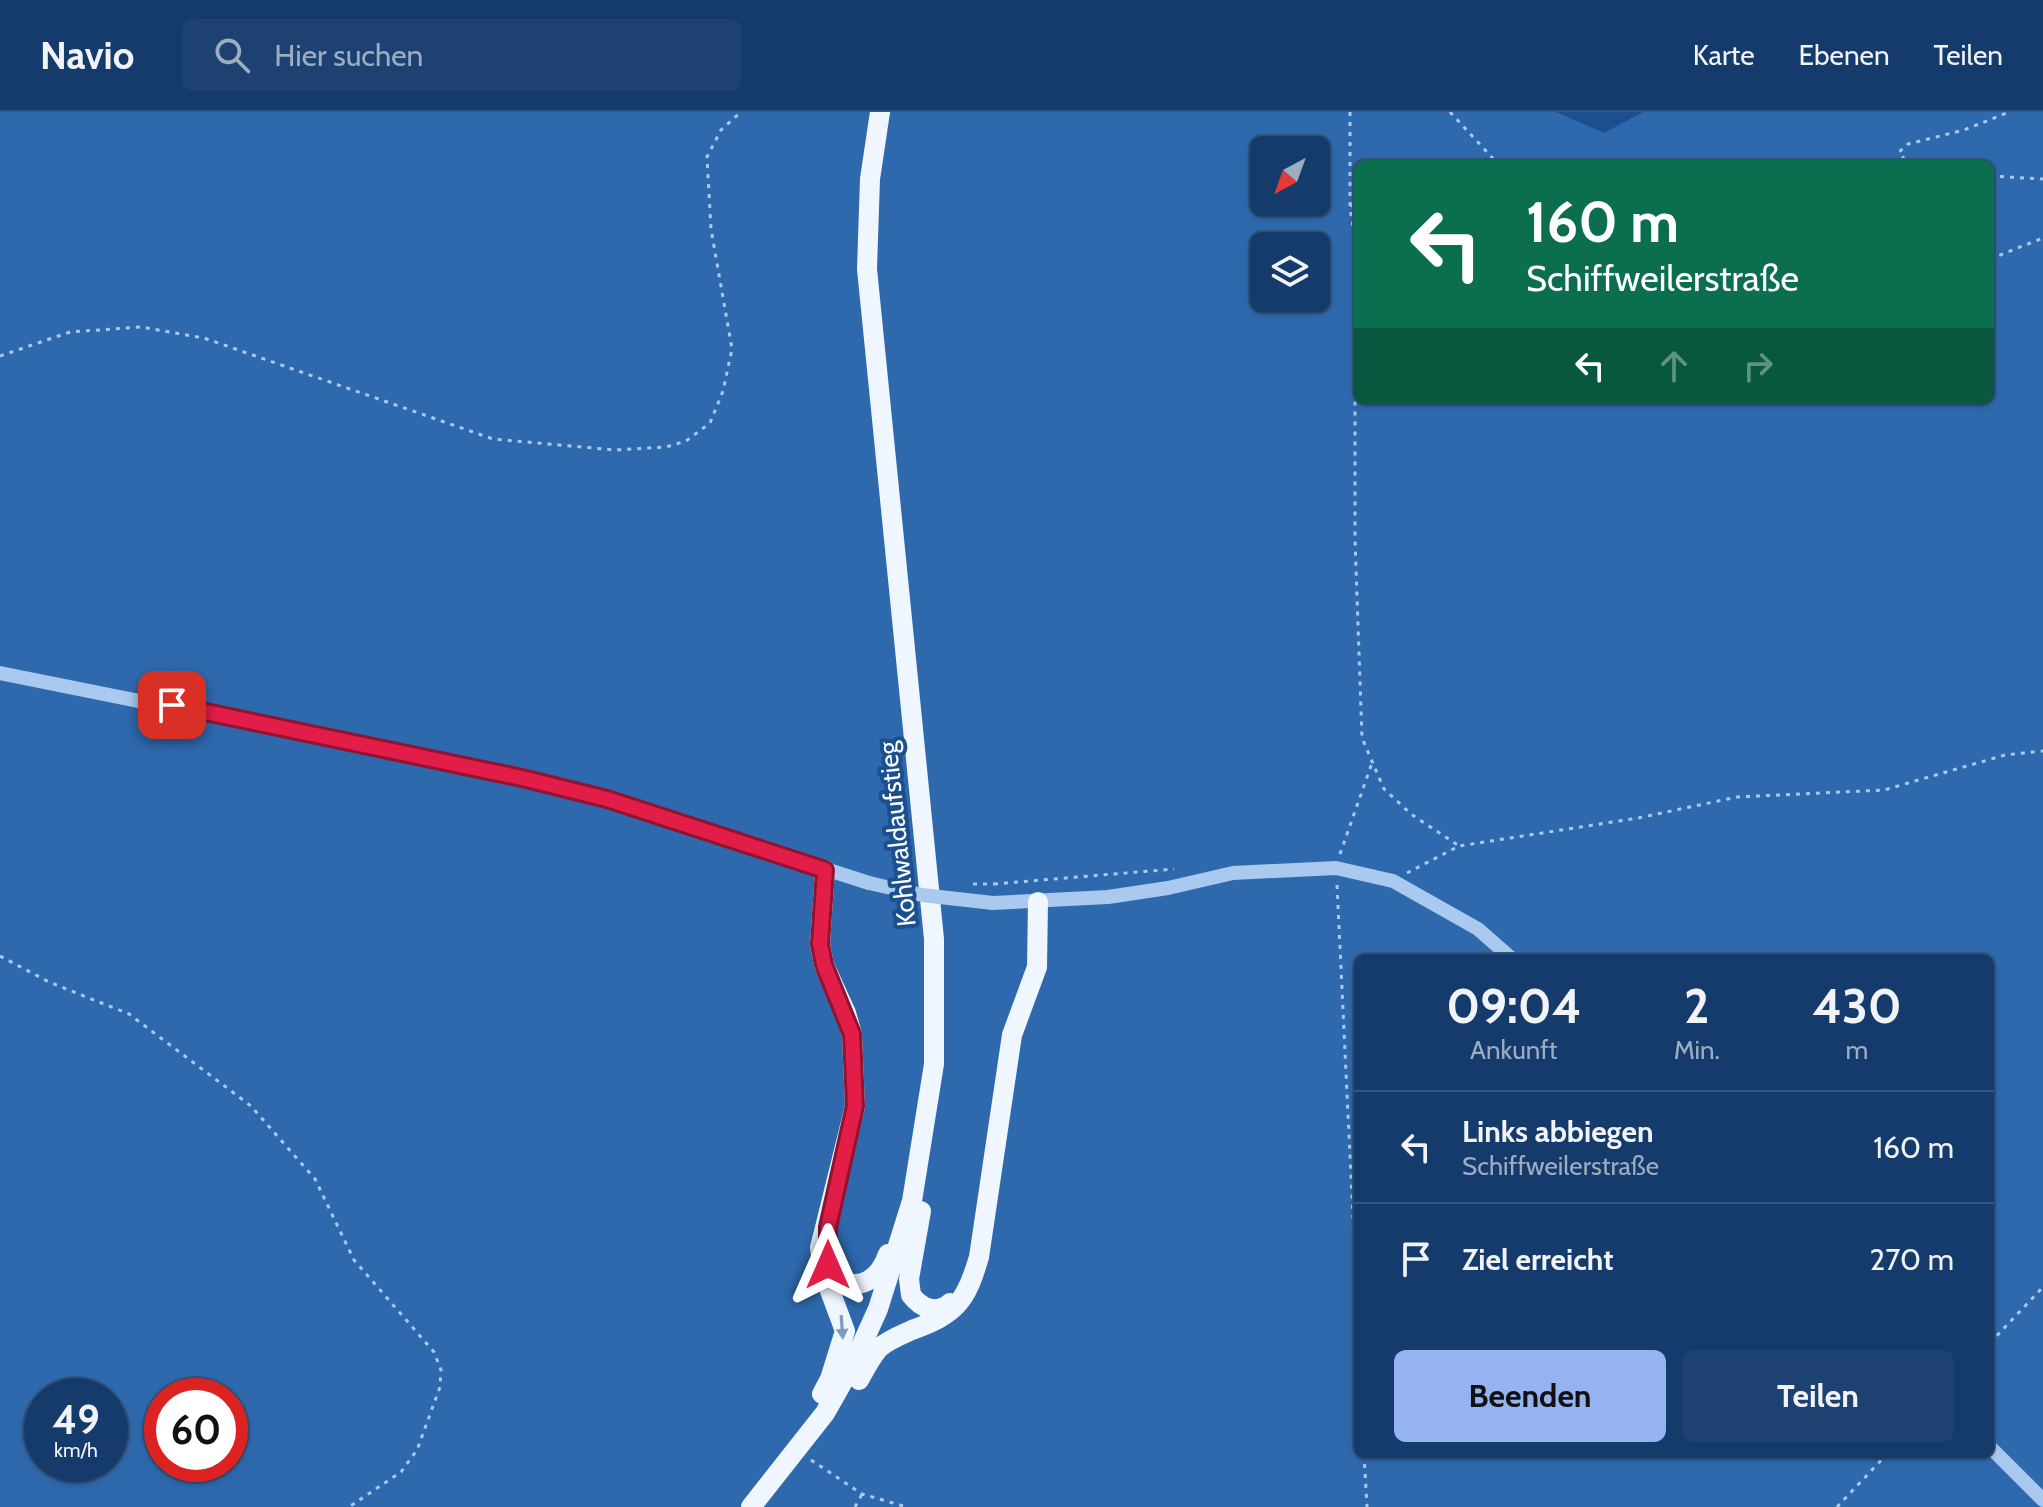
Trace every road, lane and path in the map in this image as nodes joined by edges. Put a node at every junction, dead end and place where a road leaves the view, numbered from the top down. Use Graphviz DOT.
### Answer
graph roads {
  1 [pos="741,112"];
  2 [pos="880,112"];
  3 [pos="1350,112"];
  4 [pos="1450,112"];
  5 [pos="2009,112"];
  6 [pos="1494,160"];
  7 [pos="1905,160"];
  8 [pos="1994,176"];
  9 [pos="2043,179"];
  10 [pos="1354,202"];
  11 [pos="1350,208"];
  12 [pos="1354,233"];
  13 [pos="2043,238"];
  14 [pos="1994,257"];
  15 [pos="1354,318"];
  16 [pos="0,356"];
  17 [pos="0,673"];
  18 [pos="2043,751"];
  19 [pos="1372,763"];
  20 [pos="1459,846"];
  21 [pos="1336,868"];
  22 [pos="825,870"];
  23 [pos="1393,881"];
  24 [pos="969,884"];
  25 [pos="994,884"];
  26 [pos="1038,902"];
  27 [pos="1506,954"];
  28 [pos="0,956"];
  29 [pos="934,1064"];
  30 [pos="922,1144"];
  31 [pos="834,1199"];
  32 [pos="1354,1239"];
  33 [pos="979,1257"];
  34 [pos="2043,1287"];
  35 [pos="1994,1339"];
  36 [pos="1994,1451"];
  37 [pos="1364,1458"];
  38 [pos="1883,1458"];
  39 [pos="809,1459"];
  40 [pos="862,1494"];
  41 [pos="2043,1500"];
  42 [pos="349,1507"];
  43 [pos="749,1507"];
  44 [pos="763,1507"];
  45 [pos="855,1507"];
  46 [pos="907,1507"];
  47 [pos="1367,1507"];
  48 [pos="1837,1507"];
  1 -- 16 [label="path"];
  2 -- 29 [label="main road, Kohlwaldaufstieg"];
  3 -- 11 [label="path"];
  4 -- 6 [label="path"];
  5 -- 7 [label="path"];
  8 -- 9 [label="path"];
  10 -- 11 [label="path"];
  11 -- 12 [label="path"];
  13 -- 14 [label="path"];
  15 -- 19 [label="path"];
  17 -- 22 [label="street"];
  18 -- 20 [label="path"];
  19 -- 20 [label="path"];
  19 -- 21 [label="path"];
  20 -- 23 [label="path"];
  21 -- 23 [label="street"];
  21 -- 26 [label="street"];
  21 -- 32 [label="path"];
  22 -- 26 [label="street, bridge"];
  22 -- 31 [label="main road"];
  23 -- 27 [label="street"];
  24 -- 25 [label="path, bridge"];
  26 -- 33 [label="main road"];
  28 -- 42 [label="path"];
  29 -- 30 [label="main road, Kohlwaldaufstieg"];
  29 -- 33 [label="main road"];
  30 -- 31 [label="main road"];
  30 -- 43 [label="main road, Kohlwaldaufstieg"];
  31 -- 43 [label="main road, one-way"];
  33 -- 39 [label="main road"];
  34 -- 35 [label="path"];
  36 -- 41 [label="street"];
  37 -- 47 [label="path"];
  38 -- 48 [label="path"];
  39 -- 40 [label="path"];
  39 -- 44 [label="main road"];
  40 -- 45 [label="path"];
  40 -- 46 [label="path"];
}
